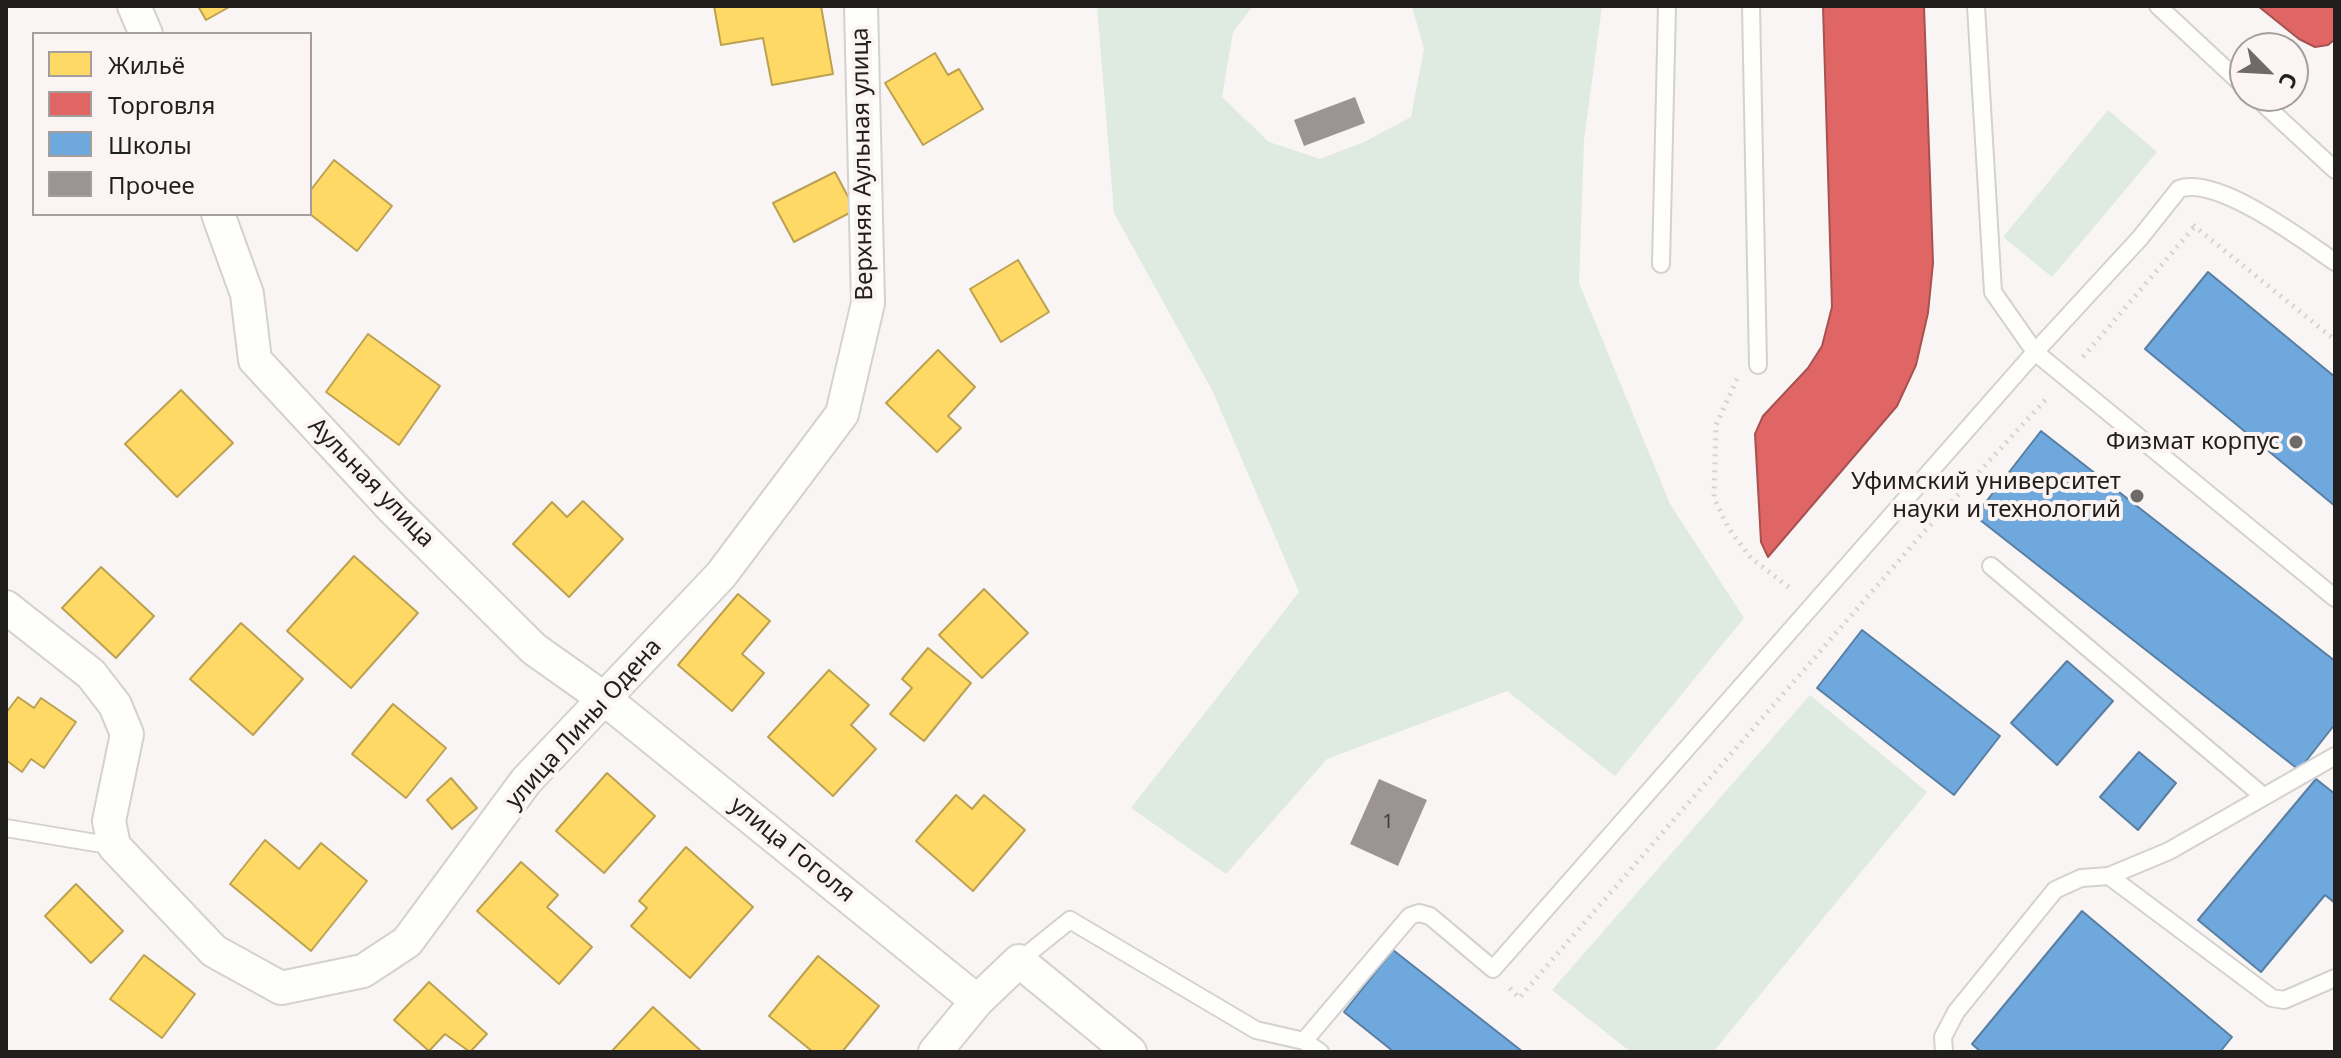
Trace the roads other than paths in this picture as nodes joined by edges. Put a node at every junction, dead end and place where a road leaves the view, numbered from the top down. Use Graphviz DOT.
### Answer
graph roads {
  1 [pos="134,6"];
  2 [pos="861,6"];
  3 [pos="1667,6"];
  4 [pos="1751,6"];
  5 [pos="1976,6"];
  6 [pos="2158,6"];
  7 [pos="145,32"];
  8 [pos="2229,72"];
  9 [pos="2272,112"];
  10 [pos="2335,170"];
  11 [pos="219,216"];
  12 [pos="2335,262"];
  13 [pos="1661,264"];
  14 [pos="2035,352"];
  15 [pos="1758,365"];
  16 [pos="842,414"];
  17 [pos="1991,566"];
  18 [pos="2335,598"];
  19 [pos="6,607"];
  20 [pos="606,700"];
  21 [pos="2335,756"];
  22 [pos="2263,796"];
  23 [pos="6,828"];
  24 [pos="114,846"];
  25 [pos="2109,876"];
  26 [pos="1019,961"];
  27 [pos="2335,978"];
  28 [pos="977,1001"];
  29 [pos="1304,1041"];
  30 [pos="935,1052"];
  31 [pos="1130,1052"];
  32 [pos="1320,1052"];
  33 [pos="1944,1052"];
  1 -- 7 [label="street"];
  2 -- 16 [label="street, Верхняя Аульная улица"];
  3 -- 13 [label="lane"];
  4 -- 15 [label="lane"];
  5 -- 14 [label="lane"];
  6 -- 8 [label="lane"];
  9 -- 10 [label="lane"];
  11 -- 20 [label="street, Аульная улица"];
  12 -- 14 [label="lane"];
  14 -- 18 [label="lane"];
  14 -- 29 [label="lane"];
  16 -- 20 [label="street, улица Лины Одена"];
  17 -- 22 [label="lane"];
  19 -- 24 [label="street"];
  20 -- 24 [label="street, улица Лины Одена"];
  20 -- 28 [label="street, улица Гоголя"];
  21 -- 22 [label="lane"];
  22 -- 25 [label="lane"];
  23 -- 24 [label="lane"];
  25 -- 27 [label="lane"];
  25 -- 33 [label="lane"];
  26 -- 28 [label="street"];
  26 -- 29 [label="lane"];
  26 -- 31 [label="street"];
  28 -- 30 [label="street"];
  29 -- 32 [label="lane"];
}
